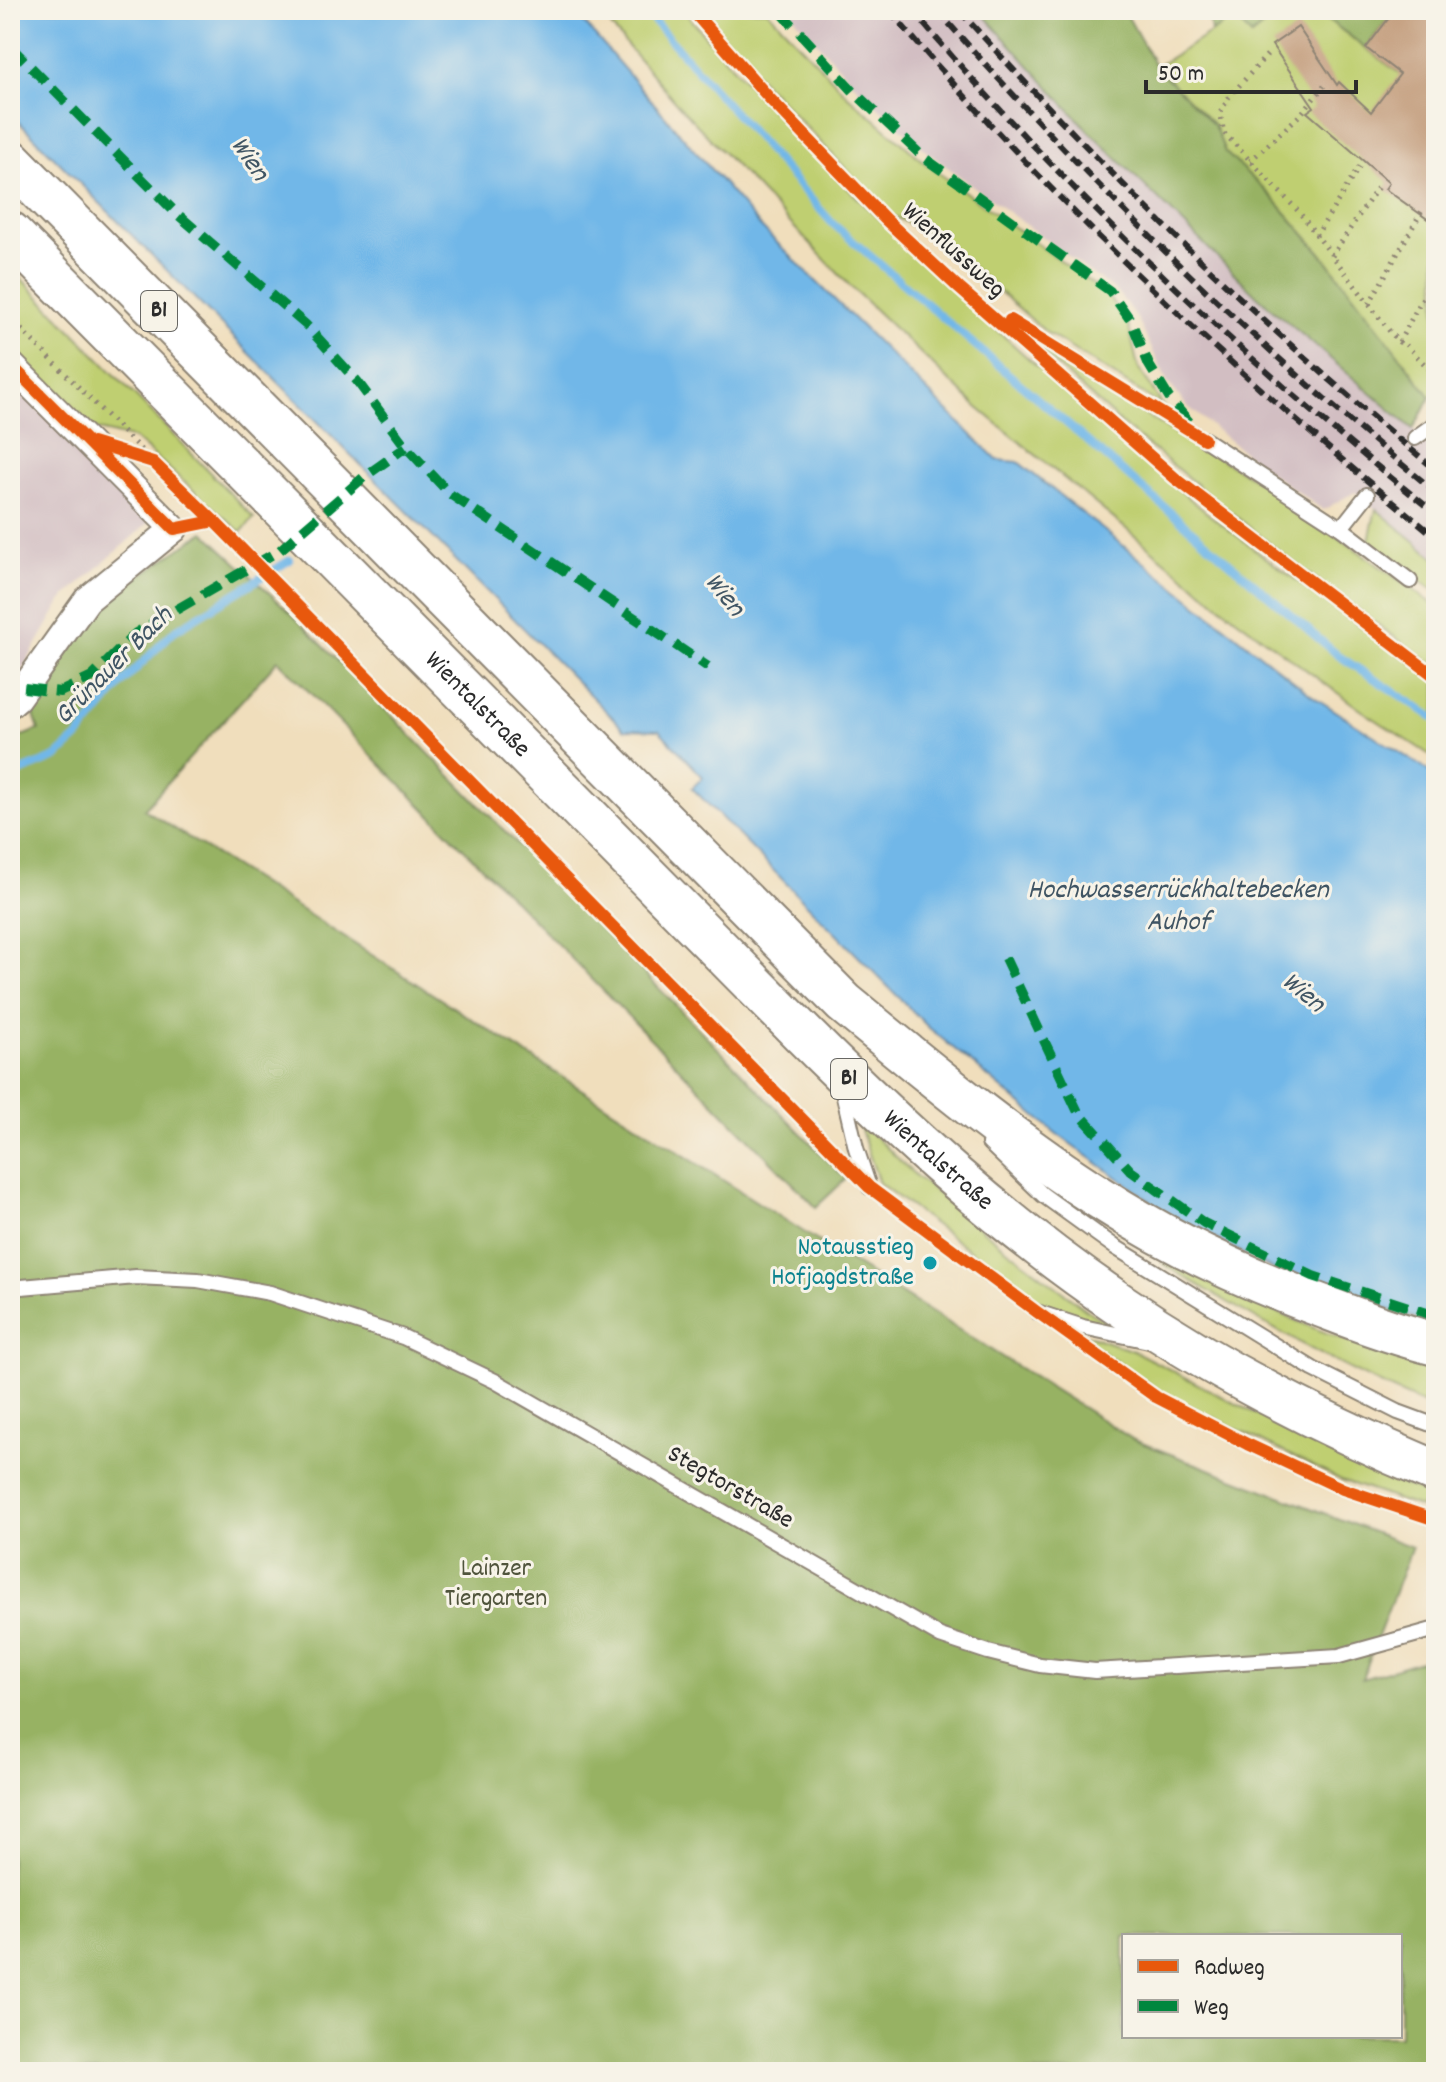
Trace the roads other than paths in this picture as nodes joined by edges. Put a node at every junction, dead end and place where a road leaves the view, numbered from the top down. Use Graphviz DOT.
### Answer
graph roads {
  1 [pos="10,160"];
  2 [pos="10,233"];
  3 [pos="10,364"];
  4 [pos="1436,423"];
  5 [pos="1415,438"];
  6 [pos="1204,439"];
  7 [pos="1367,495"];
  8 [pos="1341,528"];
  9 [pos="1410,581"];
  10 [pos="13,701"];
  11 [pos="844,1003"];
  12 [pos="838,1068"];
  13 [pos="869,1187"];
  14 [pos="10,1288"];
  15 [pos="1037,1312"];
  16 [pos="1436,1344"];
  17 [pos="1192,1350"];
  18 [pos="1436,1426"];
  19 [pos="1436,1472"];
  20 [pos="1436,1629"];
  1 -- 11 [label="main road, Wientalstraße / B1"];
  2 -- 12 [label="main road, Wientalstraße / B1"];
  3 -- 10 [label="street"];
  4 -- 5 [label="lane"];
  6 -- 8 [label="lane"];
  7 -- 8 [label="lane"];
  8 -- 9 [label="lane"];
  11 -- 16 [label="main road, Wientalstraße / B1"];
  11 -- 18 [label="lane"];
  12 -- 13 [label="lane"];
  12 -- 17 [label="main road, Wientalstraße / B1"];
  14 -- 20 [label="lane, Stegtorstraße"];
  15 -- 17 [label="lane"];
  17 -- 19 [label="main road, Wientalstraße / B1"];
}
